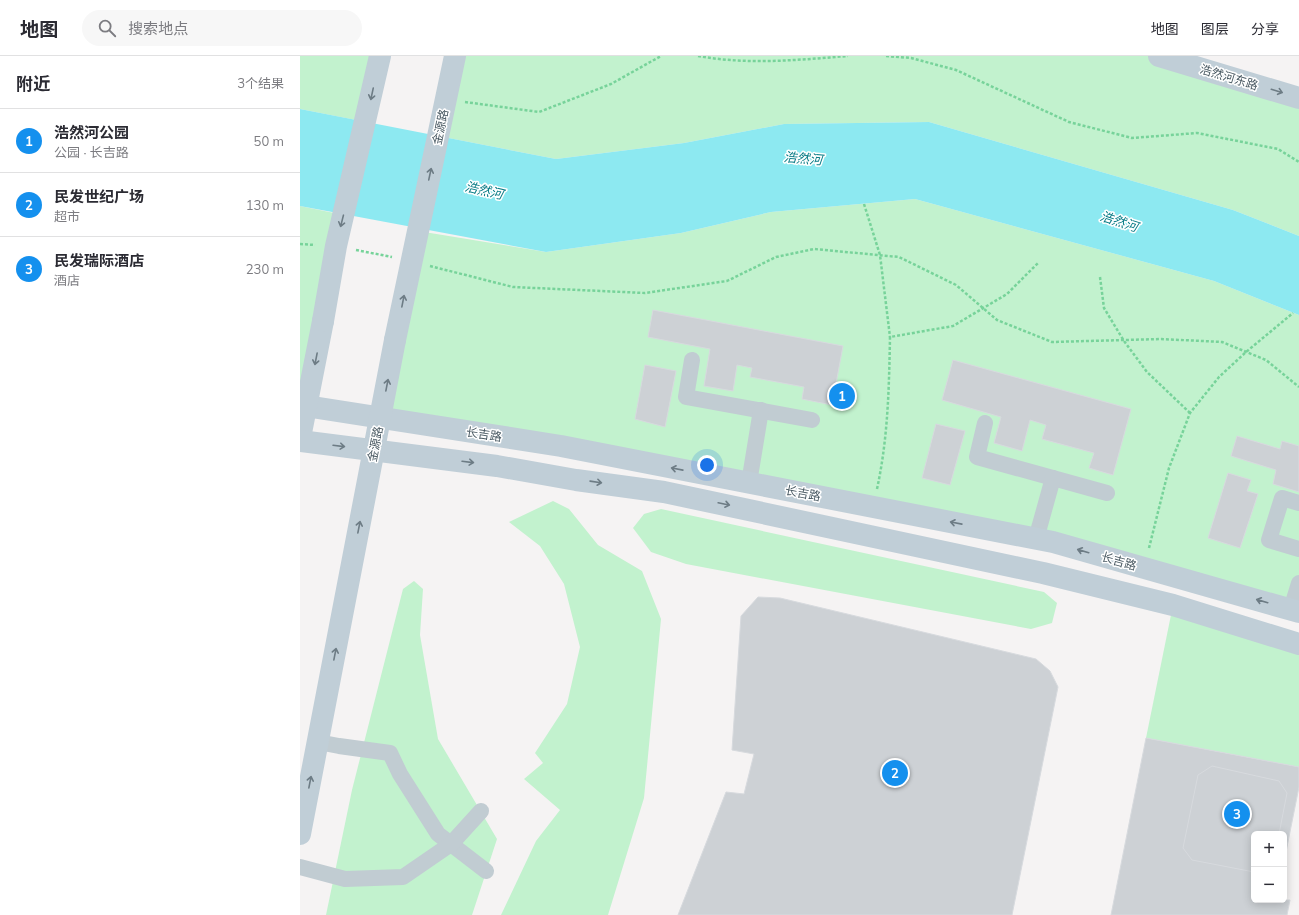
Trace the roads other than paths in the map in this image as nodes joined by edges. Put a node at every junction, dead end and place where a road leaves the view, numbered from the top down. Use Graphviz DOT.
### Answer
graph roads {
  1 [pos="380,56"];
  2 [pos="455,56"];
  3 [pos="1159,56"];
  4 [pos="1299,98"];
  5 [pos="692,360"];
  6 [pos="303,405"];
  7 [pos="761,410"];
  8 [pos="380,417"];
  9 [pos="812,420"];
  10 [pos="985,423"];
  11 [pos="300,438"];
  12 [pos="300,441"];
  13 [pos="374,450"];
  14 [pos="1053,478"];
  15 [pos="749,483"];
  16 [pos="1107,493"];
  17 [pos="1299,503"];
  18 [pos="1036,539"];
  19 [pos="1299,549"];
  20 [pos="1299,583"];
  21 [pos="1295,611"];
  22 [pos="1299,644"];
  23 [pos="318,742"];
  24 [pos="481,811"];
  25 [pos="300,834"];
  26 [pos="451,844"];
  27 [pos="300,867"];
  28 [pos="486,871"];
  1 -- 6 [label="street, one-way, bridge"];
  8 -- 2 [label="street, 金源路, one-way, bridge"];
  3 -- 4 [label="street, 浩然河东路, one-way"];
  5 -- 7 [label="street"];
  6 -- 8 [label="street, 长吉路"];
  6 -- 11 [label="street"];
  7 -- 9 [label="street"];
  7 -- 15 [label="street"];
  8 -- 13 [label="street, 金源路"];
  15 -- 8 [label="street, 长吉路, one-way"];
  10 -- 14 [label="street"];
  12 -- 13 [label="street, one-way"];
  13 -- 22 [label="street, one-way"];
  23 -- 13 [label="street, 金源路, one-way"];
  14 -- 16 [label="street"];
  14 -- 18 [label="street"];
  18 -- 15 [label="street, 长吉路, one-way"];
  17 -- 19 [label="street"];
  21 -- 18 [label="street, 长吉路, one-way"];
  20 -- 21 [label="street"];
  25 -- 23 [label="street, 金源路, one-way"];
  23 -- 26 [label="street"];
  24 -- 26 [label="street"];
  26 -- 27 [label="street"];
  26 -- 28 [label="street"];
}
